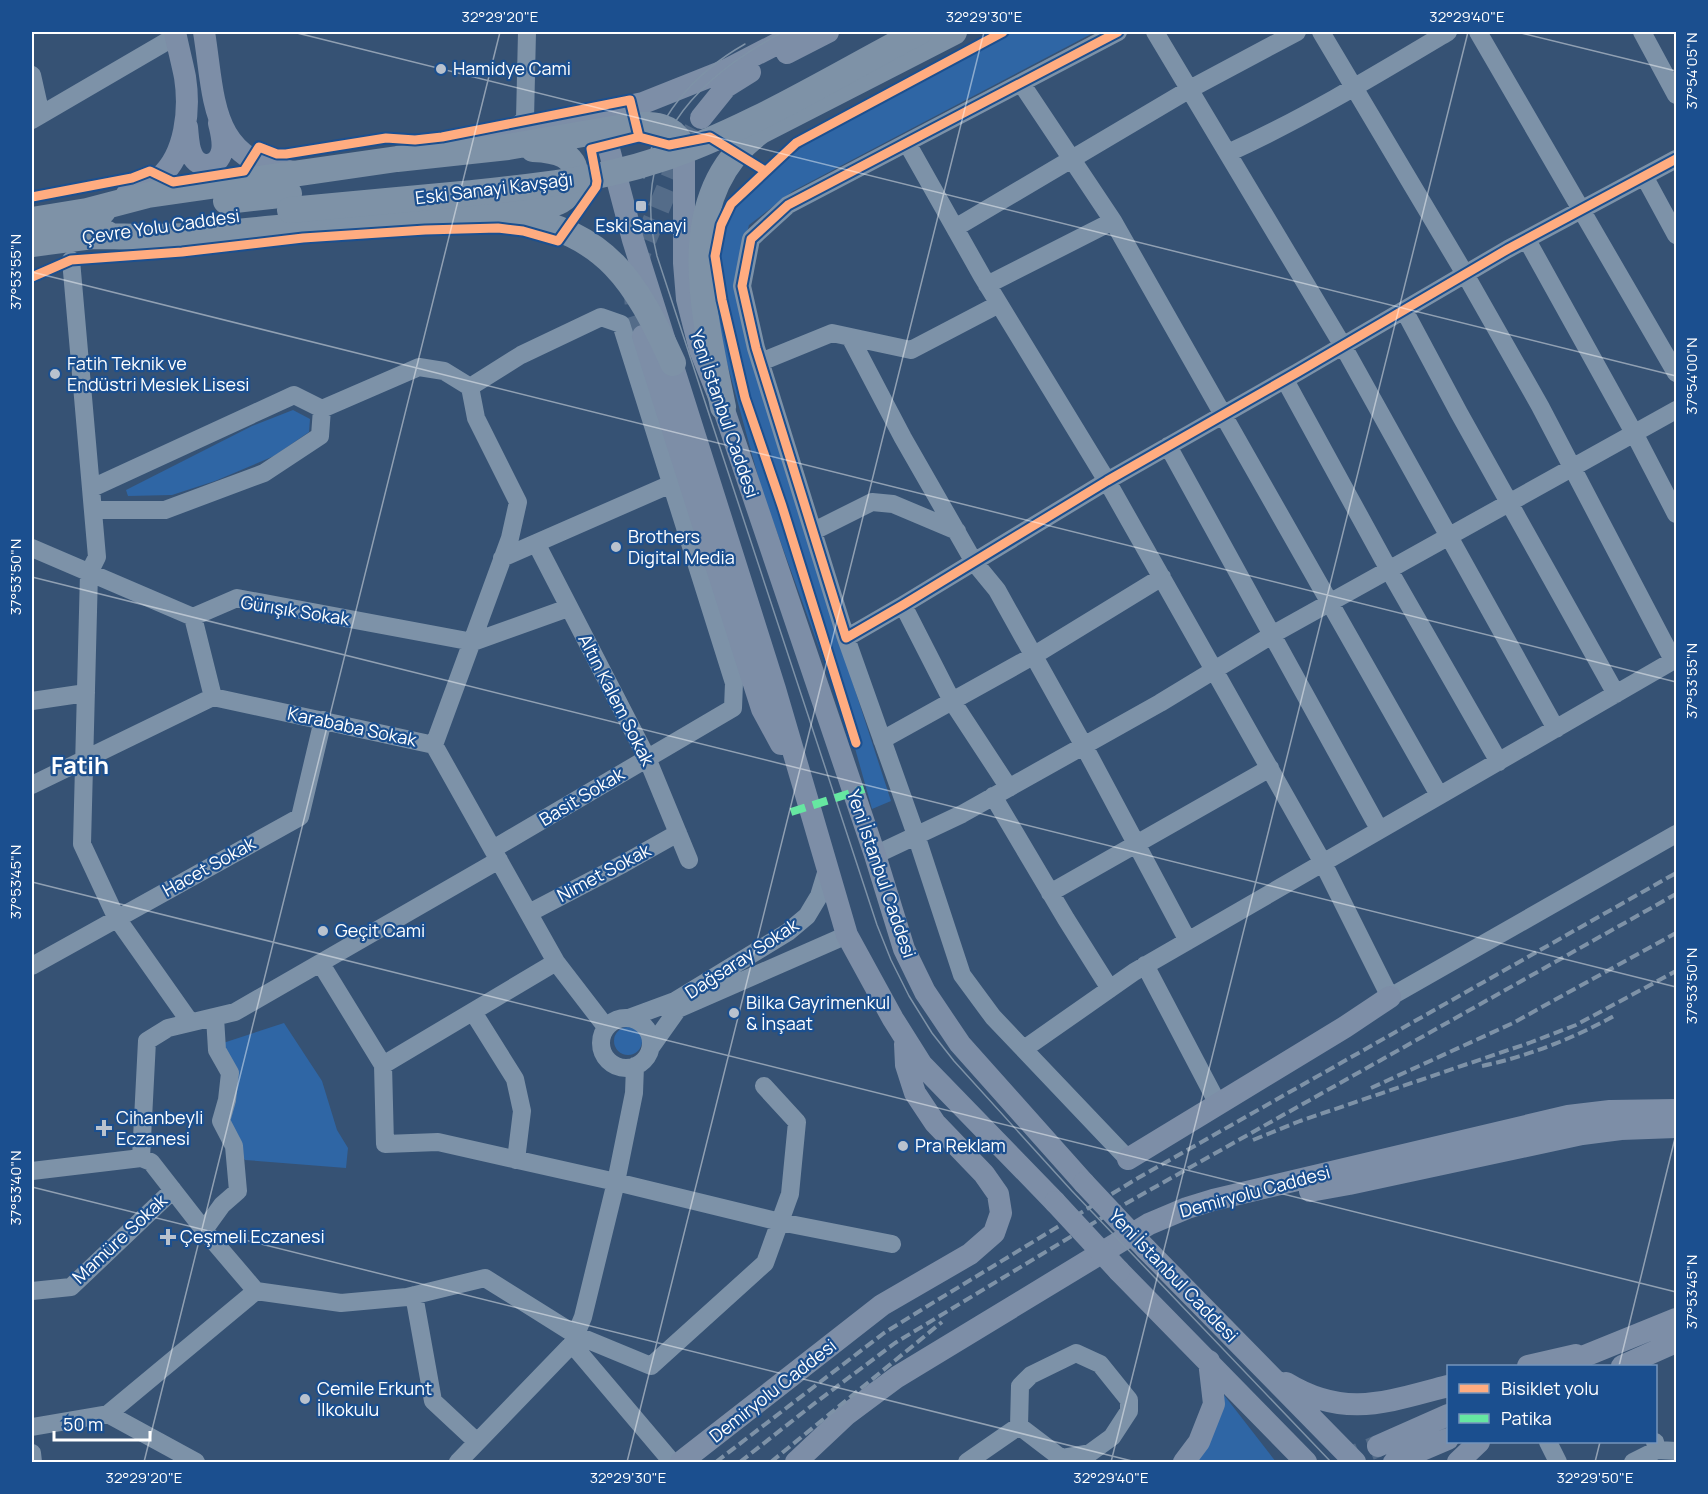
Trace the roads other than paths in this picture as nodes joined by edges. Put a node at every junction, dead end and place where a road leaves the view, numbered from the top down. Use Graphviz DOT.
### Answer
graph roads {
  1 [pos="204,32"];
  2 [pos="527,32"];
  3 [pos="800,32"];
  4 [pos="828,32"];
  5 [pos="885,32"];
  6 [pos="919,32"];
  7 [pos="954,32"];
  8 [pos="1118,32"];
  9 [pos="1155,32"];
  10 [pos="1297,32"];
  11 [pos="1321,32"];
  12 [pos="1448,32"];
  13 [pos="1478,32"];
  14 [pos="1642,32"];
  15 [pos="176,34"];
  16 [pos="32,75"];
  17 [pos="1021,83"];
  18 [pos="1354,88"];
  19 [pos="1190,89"];
  20 [pos="1677,95"];
  21 [pos="36,118"];
  22 [pos="218,118"];
  23 [pos="701,118"];
  24 [pos="186,123"];
  25 [pos="604,130"];
  26 [pos="510,139"];
  27 [pos="681,143"];
  28 [pos="908,143"];
  29 [pos="1228,153"];
  30 [pos="1677,159"];
  31 [pos="1072,160"];
  32 [pos="302,173"];
  33 [pos="1644,176"];
  34 [pos="289,202"];
  35 [pos="1582,209"];
  36 [pos="87,211"];
  37 [pos="485,212"];
  38 [pos="32,220"];
  39 [pos="1113,221"];
  40 [pos="955,228"];
  41 [pos="93,236"];
  42 [pos="1677,236"];
  43 [pos="1527,240"];
  44 [pos="32,244"];
  45 [pos="71,260"];
  46 [pos="1465,274"];
  47 [pos="987,285"];
  48 [pos="999,304"];
  49 [pos="1404,310"];
  50 [pos="643,336"];
  51 [pos="850,337"];
  52 [pos="1343,346"];
  53 [pos="761,362"];
  54 [pos="673,363"];
  55 [pos="1677,373"];
  56 [pos="1285,380"];
  57 [pos="470,387"];
  58 [pos="723,407"];
  59 [pos="322,409"];
  60 [pos="1677,410"];
  61 [pos="1222,415"];
  62 [pos="1634,433"];
  63 [pos="1168,446"];
  64 [pos="1574,467"];
  65 [pos="1107,481"];
  66 [pos="672,484"];
  67 [pos="92,488"];
  68 [pos="1510,503"];
  69 [pos="94,510"];
  70 [pos="1677,514"];
  71 [pos="813,531"];
  72 [pos="957,531"];
  73 [pos="1450,537"];
  74 [pos="536,543"];
  75 [pos="32,548"];
  76 [pos="502,558"];
  77 [pos="974,562"];
  78 [pos="1389,570"];
  79 [pos="89,573"];
  80 [pos="1162,577"];
  81 [pos="1329,603"];
  82 [pos="903,605"];
  83 [pos="568,608"];
  84 [pos="193,617"];
  85 [pos="1271,636"];
  86 [pos="846,638"];
  87 [pos="473,642"];
  88 [pos="1033,656"];
  89 [pos="1675,660"];
  90 [pos="1214,670"];
  91 [pos="86,693"];
  92 [pos="1616,694"];
  93 [pos="213,697"];
  94 [pos="32,701"];
  95 [pos="952,701"];
  96 [pos="323,720"];
  97 [pos="1556,729"];
  98 [pos="882,740"];
  99 [pos="434,745"];
  100 [pos="1084,746"];
  101 [pos="84,758"];
  102 [pos="647,758"];
  103 [pos="1499,762"];
  104 [pos="1270,768"];
  105 [pos="32,785"];
  106 [pos="803,785"];
  107 [pos="1001,792"];
  108 [pos="1439,795"];
  109 [pos="1379,829"];
  110 [pos="678,833"];
  111 [pos="1677,834"];
  112 [pos="916,835"];
  113 [pos="1136,844"];
  114 [pos="496,855"];
  115 [pos="875,855"];
  116 [pos="689,860"];
  117 [pos="1323,863"];
  118 [pos="827,870"];
  119 [pos="1050,893"];
  120 [pos="528,913"];
  121 [pos="116,917"];
  122 [pos="846,935"];
  123 [pos="1188,941"];
  124 [pos="556,962"];
  125 [pos="321,964"];
  126 [pos="1145,965"];
  127 [pos="32,966"];
  128 [pos="1110,988"];
  129 [pos="1390,997"];
  130 [pos="473,1012"];
  131 [pos="214,1017"];
  132 [pos="629,1018"];
  133 [pos="190,1023"];
  134 [pos="606,1027"];
  135 [pos="904,1036"];
  136 [pos="651,1047"];
  137 [pos="1024,1049"];
  138 [pos="383,1065"];
  139 [pos="635,1066"];
  140 [pos="764,1086"];
  141 [pos="1218,1104"];
  142 [pos="1677,1110"];
  143 [pos="1677,1127"];
  144 [pos="141,1158"];
  145 [pos="1128,1159"];
  146 [pos="516,1160"];
  147 [pos="32,1171"];
  148 [pos="616,1182"];
  149 [pos="173,1190"];
  150 [pos="1213,1200"];
  151 [pos="780,1222"];
  152 [pos="204,1230"];
  153 [pos="892,1244"];
  154 [pos="32,1291"];
  155 [pos="256,1291"];
  156 [pos="414,1295"];
  157 [pos="1677,1319"];
  158 [pos="574,1339"];
  159 [pos="1676,1345"];
  160 [pos="1603,1348"];
  161 [pos="1209,1360"];
  162 [pos="1532,1365"];
  163 [pos="1562,1365"];
  164 [pos="1625,1365"];
  165 [pos="1265,1370"];
  166 [pos="1447,1386"];
  167 [pos="108,1414"];
  168 [pos="1447,1416"];
  169 [pos="1019,1426"];
  170 [pos="1271,1426"];
  171 [pos="32,1427"];
  172 [pos="1447,1440"];
  173 [pos="477,1442"];
  174 [pos="1478,1443"];
  175 [pos="1548,1443"];
  176 [pos="1378,1446"];
  177 [pos="1656,1446"];
  178 [pos="1677,1451"];
  179 [pos="32,1453"];
  180 [pos="1638,1461"];
  181 [pos="33,1462"];
  182 [pos="196,1462"];
  183 [pos="458,1462"];
  184 [pos="672,1462"];
  185 [pos="681,1462"];
  186 [pos="796,1462"];
  187 [pos="967,1462"];
  188 [pos="1184,1462"];
  189 [pos="1296,1462"];
  190 [pos="1306,1462"];
  191 [pos="1355,1462"];
  192 [pos="1394,1462"];
  193 [pos="1458,1462"];
  194 [pos="1558,1462"];
  1 -- 22 [label="main road"];
  2 -- 26 [label="street"];
  3 -- 26 [label="main road"];
  4 -- 23 [label="main road"];
  5 -- 34 [label="highway, Eski Sanayi Kavşağı"];
  6 -- 34 [label="highway, Eski Sanayi Kavşağı, bridge"];
  7 -- 58 [label="highway"];
  8 -- 17 [label="street"];
  9 -- 19 [label="street"];
  10 -- 19 [label="street"];
  11 -- 18 [label="street"];
  12 -- 18 [label="street"];
  13 -- 35 [label="street"];
  14 -- 20 [label="street"];
  15 -- 21 [label="street"];
  15 -- 24 [label="main road"];
  16 -- 21 [label="street"];
  17 -- 28 [label="street"];
  17 -- 31 [label="street"];
  18 -- 29 [label="street"];
  18 -- 46 [label="street"];
  19 -- 29 [label="street"];
  19 -- 31 [label="street"];
  22 -- 24 [label="main road"];
  22 -- 32 [label="main road"];
  24 -- 36 [label="main road"];
  25 -- 26 [label="highway"];
  25 -- 27 [label="highway"];
  25 -- 54 [label="main road, Yeni İstanbul Caddesi"];
  26 -- 32 [label="highway"];
  26 -- 37 [label="highway"];
  27 -- 58 [label="main road, Yeni İstanbul Caddesi"];
  28 -- 40 [label="street"];
  28 -- 53 [label="street"];
  29 -- 52 [label="street"];
  30 -- 33 [label="street"];
  31 -- 39 [label="street"];
  31 -- 40 [label="street"];
  32 -- 36 [label="highway"];
  33 -- 35 [label="street"];
  33 -- 42 [label="street"];
  34 -- 36 [label="highway, Çevre Yolu Caddesi"];
  34 -- 41 [label="highway, Çevre Yolu Caddesi"];
  35 -- 43 [label="street"];
  35 -- 55 [label="street"];
  36 -- 38 [label="highway, Çevre Yolu Caddesi"];
  37 -- 41 [label="highway"];
  37 -- 54 [label="highway"];
  39 -- 47 [label="street"];
  39 -- 61 [label="street"];
  40 -- 47 [label="street"];
  41 -- 44 [label="highway, Çevre Yolu Caddesi"];
  43 -- 46 [label="street"];
  43 -- 62 [label="street"];
  45 -- 67 [label="street"];
  46 -- 49 [label="street"];
  46 -- 64 [label="street"];
  47 -- 48 [label="street"];
  48 -- 51 [label="street"];
  48 -- 65 [label="street"];
  49 -- 52 [label="street"];
  49 -- 68 [label="street"];
  50 -- 106 [label="main road, Yeni İstanbul Caddesi"];
  51 -- 53 [label="street"];
  51 -- 72 [label="street"];
  52 -- 56 [label="street"];
  52 -- 73 [label="street"];
  53 -- 71 [label="street"];
  54 -- 106 [label="main road, Yeni İstanbul Caddesi"];
  56 -- 61 [label="street"];
  56 -- 78 [label="street"];
  57 -- 59 [label="street"];
  57 -- 66 [label="street"];
  57 -- 76 [label="street"];
  58 -- 115 [label="main road, Yeni İstanbul Caddesi"];
  59 -- 67 [label="street"];
  59 -- 69 [label="street"];
  60 -- 62 [label="street"];
  61 -- 63 [label="street"];
  61 -- 81 [label="street"];
  62 -- 64 [label="street"];
  62 -- 70 [label="street"];
  63 -- 65 [label="street"];
  63 -- 85 [label="street"];
  64 -- 68 [label="street"];
  64 -- 89 [label="street"];
  65 -- 77 [label="street"];
  65 -- 80 [label="street"];
  66 -- 74 [label="street"];
  66 -- 102 [label="street, Basit Sokak"];
  67 -- 69 [label="street"];
  68 -- 73 [label="street"];
  68 -- 92 [label="street"];
  69 -- 79 [label="street"];
  71 -- 72 [label="street"];
  71 -- 86 [label="street"];
  72 -- 77 [label="street"];
  73 -- 78 [label="street"];
  73 -- 97 [label="street"];
  74 -- 76 [label="street"];
  74 -- 83 [label="street, Altın Kalem Sokak"];
  75 -- 79 [label="street"];
  76 -- 87 [label="street"];
  77 -- 82 [label="street"];
  77 -- 88 [label="street"];
  78 -- 81 [label="street"];
  78 -- 103 [label="street"];
  79 -- 84 [label="street"];
  79 -- 91 [label="street"];
  80 -- 88 [label="street"];
  80 -- 90 [label="street"];
  81 -- 85 [label="street"];
  81 -- 108 [label="street"];
  82 -- 86 [label="street"];
  82 -- 95 [label="street"];
  83 -- 87 [label="street"];
  83 -- 102 [label="street, Altın Kalem Sokak"];
  84 -- 87 [label="street, Gürışık Sokak"];
  84 -- 93 [label="street"];
  85 -- 90 [label="street"];
  85 -- 109 [label="street"];
  86 -- 98 [label="street"];
  87 -- 99 [label="street"];
  88 -- 95 [label="street"];
  88 -- 100 [label="street"];
  89 -- 92 [label="street"];
  90 -- 100 [label="street"];
  90 -- 104 [label="street"];
  91 -- 94 [label="street"];
  91 -- 101 [label="street"];
  92 -- 97 [label="street"];
  93 -- 96 [label="street, Karababa Sokak"];
  93 -- 101 [label="street"];
  95 -- 98 [label="street"];
  95 -- 107 [label="street"];
  96 -- 99 [label="street, Karababa Sokak"];
  96 -- 121 [label="street, Hacet Sokak"];
  97 -- 103 [label="street"];
  98 -- 112 [label="street"];
  99 -- 114 [label="street, Karababa Sokak"];
  100 -- 107 [label="street"];
  100 -- 113 [label="street"];
  101 -- 105 [label="street"];
  101 -- 121 [label="street"];
  102 -- 110 [label="street, Altın Kalem Sokak"];
  102 -- 114 [label="street, Basit Sokak"];
  103 -- 108 [label="street"];
  104 -- 113 [label="street"];
  104 -- 117 [label="street"];
  106 -- 118 [label="main road, Yeni İstanbul Caddesi"];
  107 -- 112 [label="street"];
  107 -- 119 [label="street"];
  108 -- 109 [label="street"];
  109 -- 117 [label="street"];
  110 -- 116 [label="street, Altın Kalem Sokak"];
  110 -- 120 [label="street, Nimet Sokak"];
  111 -- 129 [label="street"];
  112 -- 115 [label="street"];
  112 -- 137 [label="street"];
  113 -- 119 [label="street"];
  113 -- 123 [label="street"];
  114 -- 120 [label="street, Karababa Sokak"];
  114 -- 125 [label="street, Basit Sokak"];
  115 -- 165 [label="main road, Yeni İstanbul Caddesi, bridge"];
  117 -- 123 [label="street"];
  117 -- 129 [label="street"];
  118 -- 122 [label="main road, Yeni İstanbul Caddesi"];
  118 -- 132 [label="street, Dağsaray Sokak"];
  119 -- 128 [label="street"];
  120 -- 124 [label="street, Karababa Sokak"];
  121 -- 127 [label="street, Hacet Sokak"];
  121 -- 133 [label="street"];
  122 -- 135 [label="main road, Yeni İstanbul Caddesi"];
  122 -- 136 [label="street, Dağsaray Sokak"];
  123 -- 126 [label="street"];
  124 -- 130 [label="street"];
  124 -- 134 [label="street, Karababa Sokak"];
  125 -- 131 [label="street, Basit Sokak"];
  125 -- 138 [label="street"];
  126 -- 128 [label="street"];
  126 -- 141 [label="street"];
  128 -- 137 [label="street"];
  129 -- 141 [label="main road"];
  130 -- 138 [label="street"];
  130 -- 146 [label="street"];
  131 -- 133 [label="street, Basit Sokak"];
  131 -- 152 [label="street"];
  132 -- 134 [label="street"];
  132 -- 136 [label="street"];
  133 -- 144 [label="street, Basit Sokak"];
  134 -- 139 [label="street"];
  135 -- 161 [label="main road, Yeni İstanbul Caddesi, bridge"];
  135 -- 185 [label="main road, Demiryolu Caddesi"];
  136 -- 139 [label="street"];
  137 -- 145 [label="street"];
  138 -- 146 [label="street"];
  139 -- 148 [label="street"];
  140 -- 151 [label="street"];
  141 -- 145 [label="main road"];
  142 -- 150 [label="main road, Demiryolu Caddesi"];
  143 -- 150 [label="main road"];
  144 -- 147 [label="street"];
  144 -- 149 [label="street"];
  146 -- 148 [label="street"];
  148 -- 151 [label="street"];
  148 -- 158 [label="street"];
  149 -- 152 [label="street"];
  149 -- 154 [label="street, Mamüre Sokak"];
  150 -- 186 [label="main road, Demiryolu Caddesi"];
  151 -- 153 [label="street"];
  151 -- 158 [label="street"];
  152 -- 155 [label="street"];
  155 -- 156 [label="street"];
  155 -- 167 [label="street"];
  156 -- 158 [label="street"];
  156 -- 173 [label="street"];
  157 -- 160 [label="main road"];
  158 -- 173 [label="street"];
  158 -- 184 [label="street"];
  159 -- 164 [label="main road"];
  160 -- 162 [label="main road"];
  160 -- 163 [label="main road"];
  161 -- 170 [label="main road, Yeni İstanbul Caddesi"];
  161 -- 188 [label="main road"];
  165 -- 166 [label="main road"];
  165 -- 191 [label="main road, Yeni İstanbul Caddesi"];
  167 -- 171 [label="street"];
  167 -- 182 [label="street"];
  168 -- 176 [label="main road"];
  169 -- 169 [label="street"];
  169 -- 187 [label="street"];
  170 -- 189 [label="main road"];
  170 -- 190 [label="main road, Yeni İstanbul Caddesi"];
  172 -- 192 [label="main road"];
  173 -- 183 [label="street"];
  174 -- 193 [label="main road"];
  175 -- 194 [label="street"];
  177 -- 178 [label="street"];
  177 -- 180 [label="street"];
  179 -- 181 [label="street"];
}
